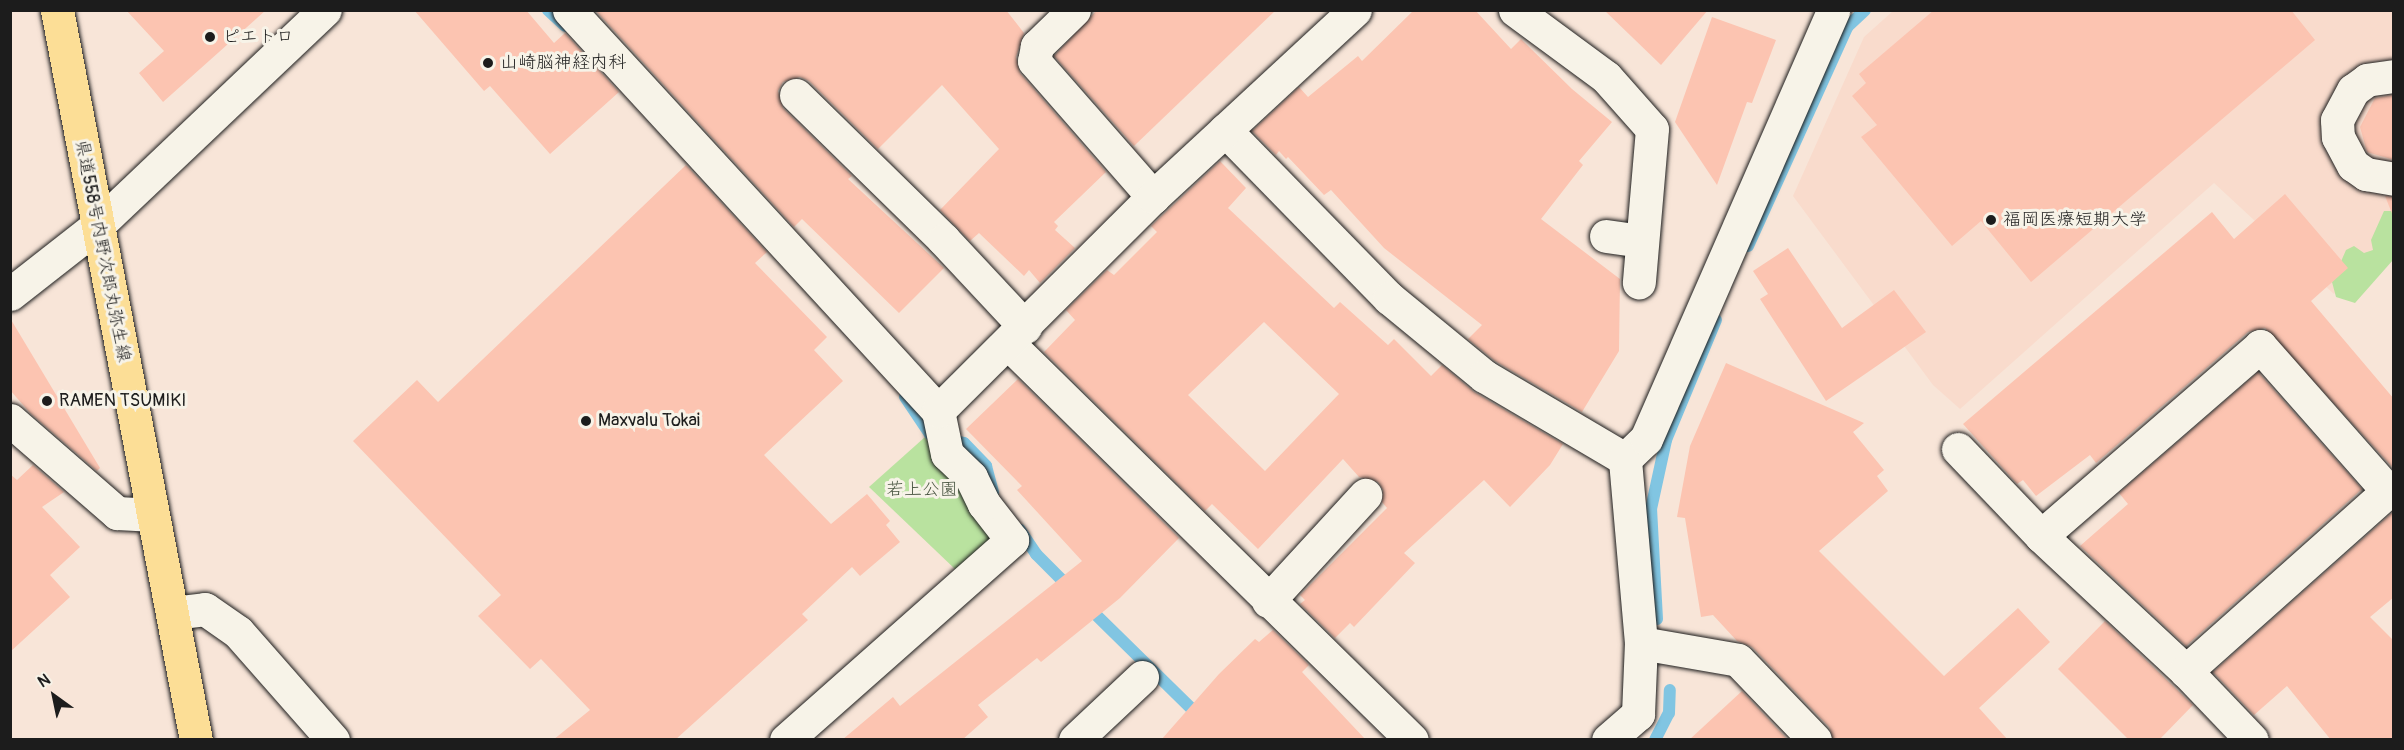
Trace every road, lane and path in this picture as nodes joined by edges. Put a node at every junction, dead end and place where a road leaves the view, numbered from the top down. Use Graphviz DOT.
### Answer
graph roads {
  1 [pos="57,10"];
  2 [pos="325,10"];
  3 [pos="569,10"];
  4 [pos="1074,10"];
  5 [pos="1355,10"];
  6 [pos="1515,10"];
  7 [pos="1833,10"];
  8 [pos="2394,76"];
  9 [pos="796,95"];
  10 [pos="1225,130"];
  11 [pos="2394,178"];
  12 [pos="1153,197"];
  13 [pos="97,226"];
  14 [pos="1606,236"];
  15 [pos="1642,241"];
  16 [pos="1639,282"];
  17 [pos="10,294"];
  18 [pos="1016,335"];
  19 [pos="10,420"];
  20 [pos="942,430"];
  21 [pos="1958,449"];
  22 [pos="1625,459"];
  23 [pos="1365,495"];
  24 [pos="150,515"];
  25 [pos="2042,537"];
  26 [pos="1268,601"];
  27 [pos="173,613"];
  28 [pos="1641,643"];
  29 [pos="2186,671"];
  30 [pos="1142,677"];
  31 [pos="196,740"];
  32 [pos="333,740"];
  33 [pos="786,740"];
  34 [pos="1075,740"];
  35 [pos="1412,740"];
  36 [pos="1608,740"];
  37 [pos="1815,740"];
  38 [pos="2252,740"];
  1 -- 13 [label="main road, 県道558号内野次郎丸弥生線"];
  2 -- 13 [label="street"];
  3 -- 20 [label="street"];
  4 -- 12 [label="street"];
  5 -- 10 [label="street"];
  6 -- 15 [label="street"];
  7 -- 22 [label="street"];
  8 -- 11 [label="street"];
  9 -- 18 [label="street"];
  10 -- 12 [label="street"];
  10 -- 22 [label="street"];
  12 -- 18 [label="street"];
  13 -- 17 [label="street"];
  13 -- 24 [label="main road, 県道558号内野次郎丸弥生線"];
  14 -- 15 [label="street"];
  15 -- 16 [label="street"];
  18 -- 20 [label="street"];
  18 -- 26 [label="street"];
  19 -- 24 [label="street"];
  20 -- 33 [label="street"];
  21 -- 25 [label="street"];
  22 -- 28 [label="street"];
  23 -- 26 [label="street"];
  24 -- 27 [label="main road, 県道558号内野次郎丸弥生線"];
  25 -- 29 [label="street"];
  25 -- 29 [label="street"];
  26 -- 35 [label="street"];
  27 -- 31 [label="main road, 県道558号内野次郎丸弥生線"];
  27 -- 32 [label="street"];
  28 -- 36 [label="street"];
  28 -- 37 [label="street"];
  29 -- 38 [label="street"];
  30 -- 34 [label="street"];
}
